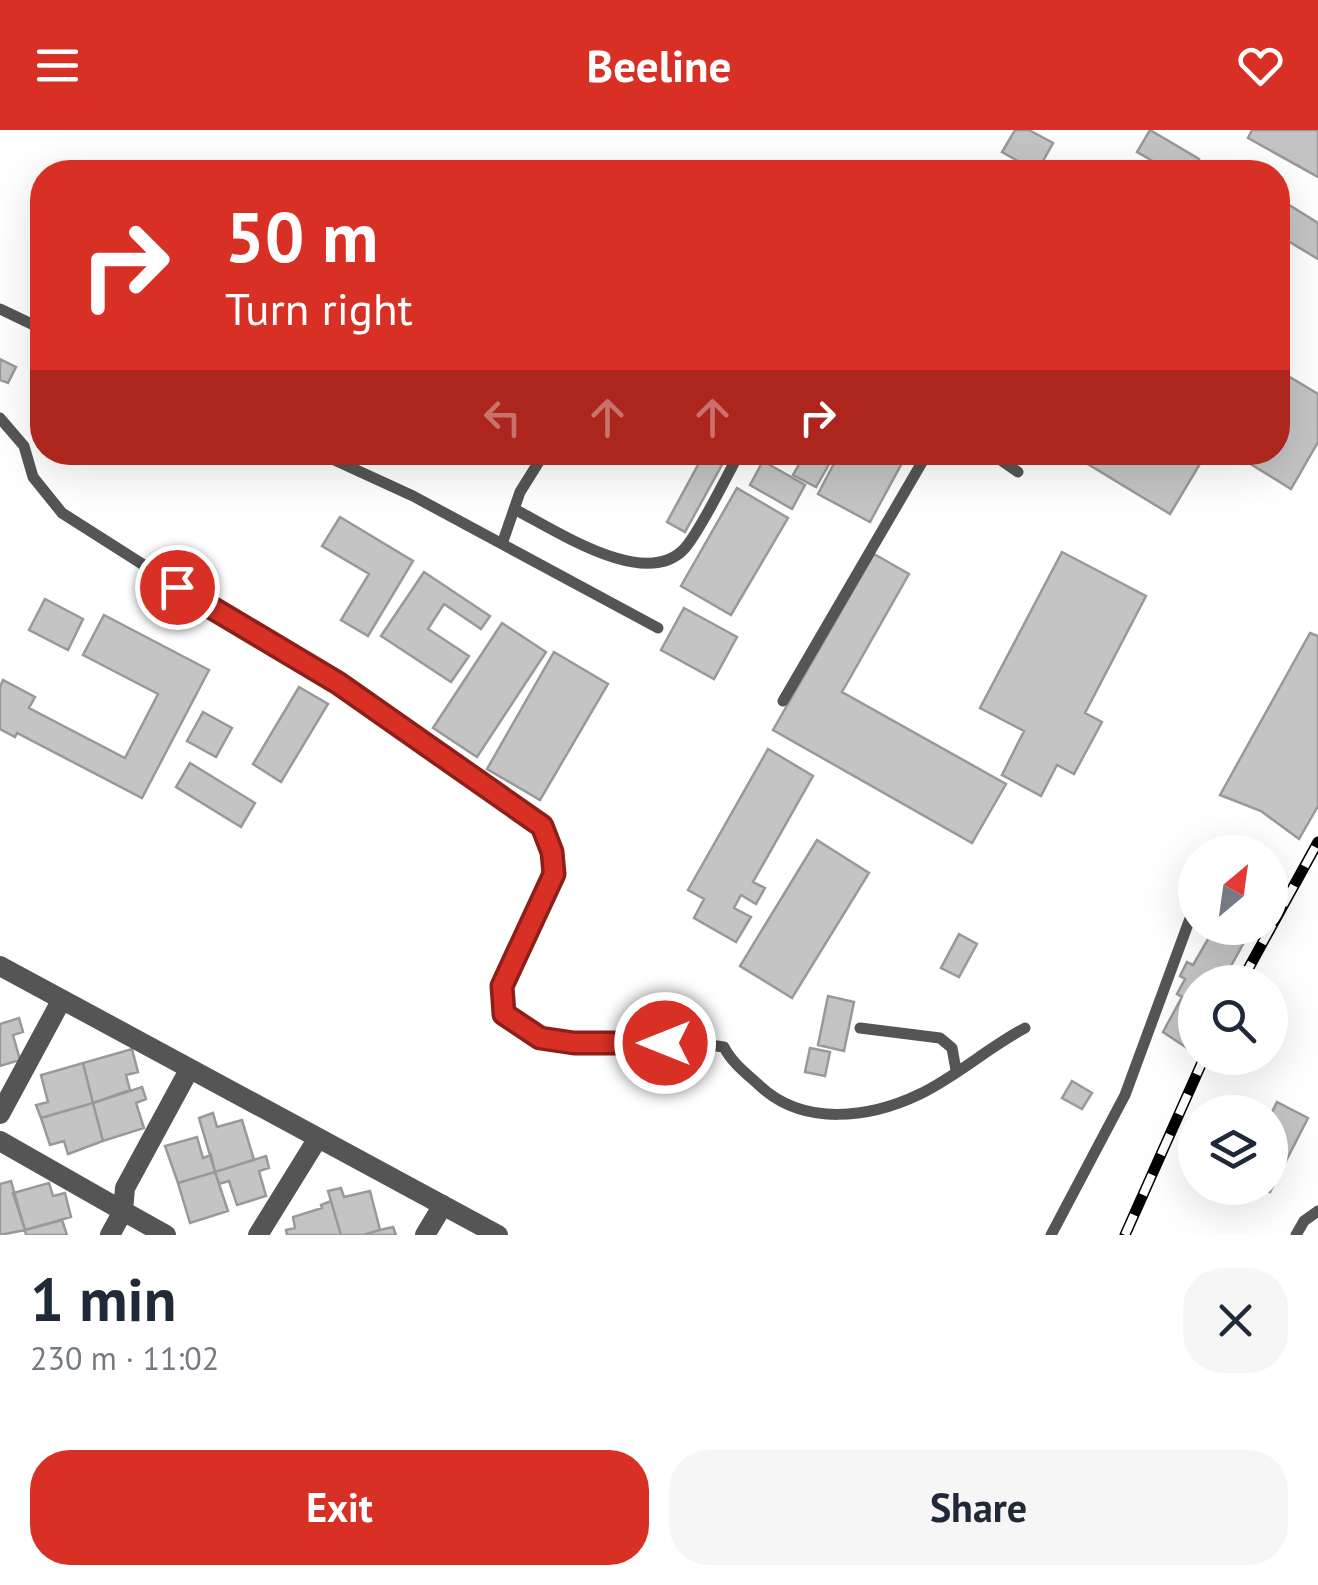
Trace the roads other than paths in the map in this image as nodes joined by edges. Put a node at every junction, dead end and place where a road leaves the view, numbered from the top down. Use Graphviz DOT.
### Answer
graph roads {
  1 [pos="0,310"];
  2 [pos="30,323"];
  3 [pos="0,418"];
  4 [pos="345,465"];
  5 [pos="535,465"];
  6 [pos="733,465"];
  7 [pos="920,465"];
  8 [pos="1008,465"];
  9 [pos="1018,472"];
  10 [pos="514,509"];
  11 [pos="502,544"];
  12 [pos="658,628"];
  13 [pos="782,701"];
  14 [pos="1180,945"];
  15 [pos="0,966"];
  16 [pos="61,1001"];
  17 [pos="860,1028"];
  18 [pos="1026,1028"];
  19 [pos="188,1070"];
  20 [pos="956,1070"];
  21 [pos="0,1114"];
  22 [pos="318,1138"];
  23 [pos="0,1142"];
  24 [pos="443,1205"];
  25 [pos="123,1211"];
  26 [pos="1318,1211"];
  27 [pos="110,1235"];
  28 [pos="166,1235"];
  29 [pos="258,1235"];
  30 [pos="426,1235"];
  31 [pos="498,1235"];
  32 [pos="1052,1235"];
  33 [pos="1296,1235"];
  1 -- 2 [label="lane"];
  3 -- 20 [label="lane"];
  4 -- 11 [label="lane"];
  5 -- 10 [label="lane"];
  6 -- 10 [label="lane"];
  7 -- 13 [label="lane"];
  8 -- 9 [label="lane"];
  10 -- 11 [label="lane"];
  11 -- 12 [label="lane"];
  14 -- 32 [label="lane"];
  15 -- 16 [label="street"];
  16 -- 19 [label="street"];
  16 -- 21 [label="street"];
  17 -- 20 [label="lane"];
  18 -- 20 [label="lane"];
  19 -- 22 [label="street"];
  19 -- 25 [label="street"];
  22 -- 24 [label="street"];
  22 -- 29 [label="street"];
  23 -- 25 [label="street"];
  24 -- 30 [label="street"];
  24 -- 31 [label="street"];
  25 -- 27 [label="street"];
  25 -- 28 [label="street"];
  26 -- 33 [label="lane"];
}
